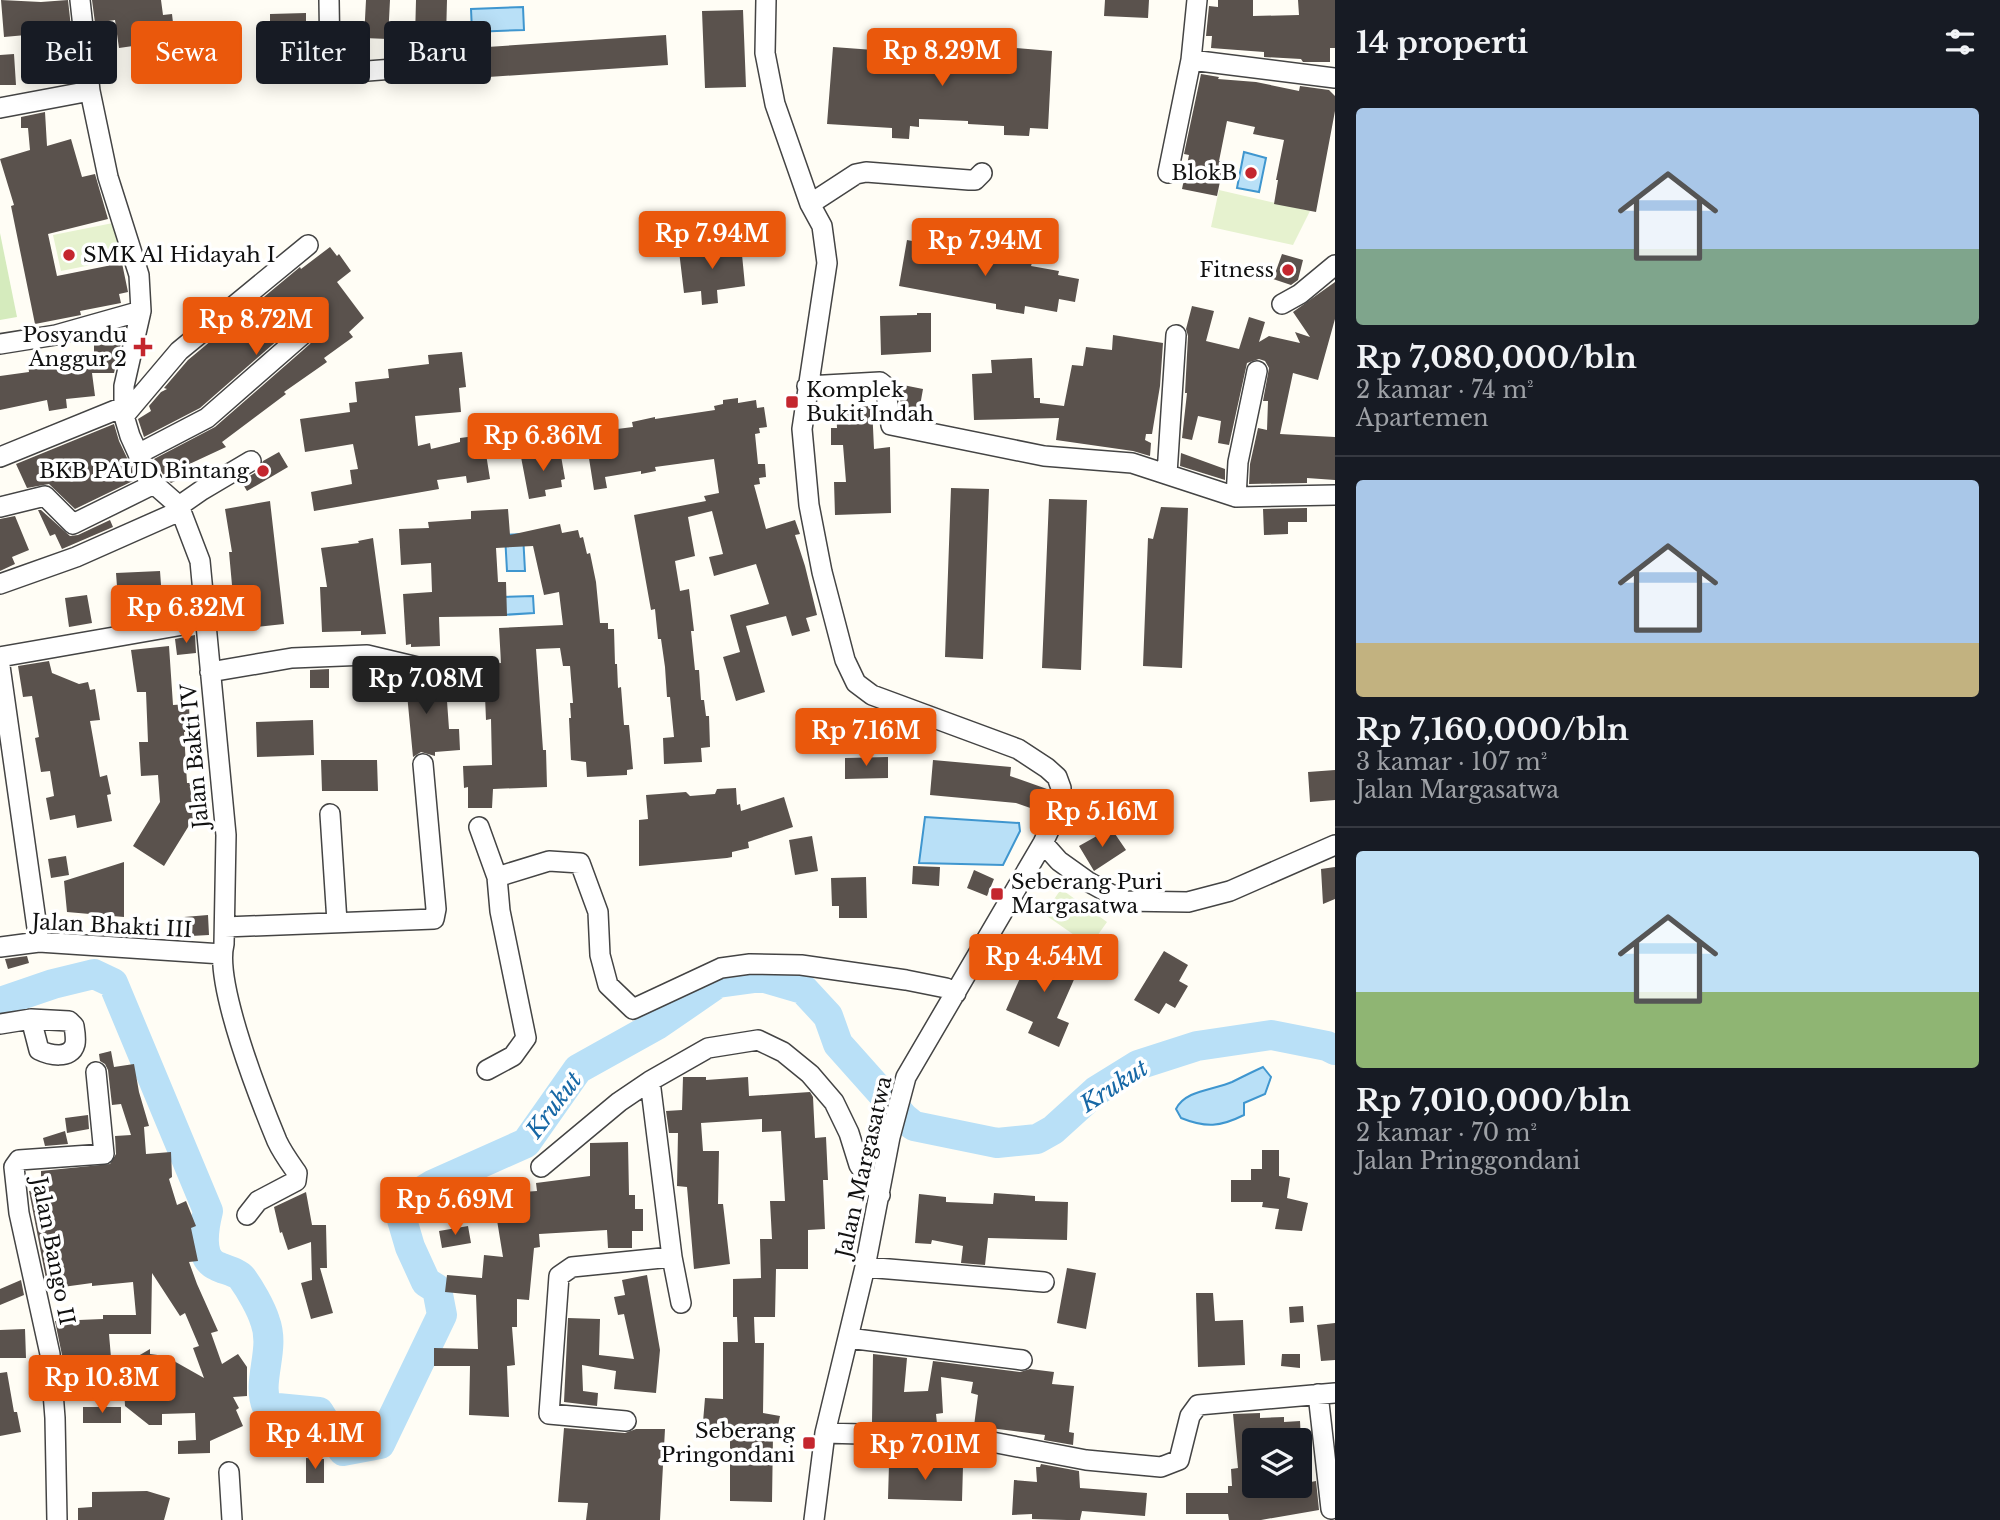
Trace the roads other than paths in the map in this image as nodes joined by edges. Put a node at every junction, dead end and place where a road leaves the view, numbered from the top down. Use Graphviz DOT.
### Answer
graph roads {
  1 [pos="80,0"];
  2 [pos="329,0"];
  3 [pos="766,0"];
  4 [pos="1198,0"];
  5 [pos="1191,60"];
  6 [pos="384,70"];
  7 [pos="1335,78"];
  8 [pos="90,91"];
  9 [pos="0,108"];
  10 [pos="982,173"];
  11 [pos="1168,173"];
  12 [pos="810,204"];
  13 [pos="308,245"];
  14 [pos="1335,265"];
  15 [pos="1282,304"];
  16 [pos="141,311"];
  17 [pos="302,335"];
  18 [pos="1176,335"];
  19 [pos="0,344"];
  20 [pos="1257,371"];
  21 [pos="807,386"];
  22 [pos="124,412"];
  23 [pos="138,454"];
  24 [pos="0,457"];
  25 [pos="251,461"];
  26 [pos="1167,474"];
  27 [pos="154,484"];
  28 [pos="1335,495"];
  29 [pos="1236,496"];
  30 [pos="0,507"];
  31 [pos="181,511"];
  32 [pos="0,584"];
  33 [pos="183,625"];
  34 [pos="0,657"];
  35 [pos="0,666"];
  36 [pos="210,672"];
  37 [pos="446,674"];
  38 [pos="423,765"];
  39 [pos="330,814"];
  40 [pos="479,827"];
  41 [pos="1043,843"];
  42 [pos="1335,845"];
  43 [pos="497,877"];
  44 [pos="337,922"];
  45 [pos="225,926"];
  46 [pos="39,942"];
  47 [pos="0,947"];
  48 [pos="222,954"];
  49 [pos="956,993"];
  50 [pos="31,1019"];
  51 [pos="0,1024"];
  52 [pos="487,1070"];
  53 [pos="96,1072"];
  54 [pos="650,1081"];
  55 [pos="541,1167"];
  56 [pos="880,1195"];
  57 [pos="247,1215"];
  58 [pos="672,1257"];
  59 [pos="865,1267"];
  60 [pos="1044,1282"];
  61 [pos="681,1303"];
  62 [pos="848,1338"];
  63 [pos="1021,1360"];
  64 [pos="1327,1393"];
  65 [pos="626,1421"];
  66 [pos="825,1433"];
  67 [pos="229,1472"];
  68 [pos="1331,1509"];
  69 [pos="57,1520"];
  70 [pos="232,1520"];
  71 [pos="814,1520"];
  1 -- 8 [label="street"];
  2 -- 6 [label="street"];
  3 -- 12 [label="street, Jalan Margasatwa"];
  4 -- 5 [label="street"];
  5 -- 7 [label="street"];
  5 -- 11 [label="street"];
  8 -- 9 [label="street"];
  8 -- 16 [label="street"];
  10 -- 12 [label="street"];
  12 -- 21 [label="street, Jalan Margasatwa"];
  13 -- 22 [label="street"];
  14 -- 15 [label="street"];
  16 -- 19 [label="street"];
  16 -- 22 [label="street"];
  17 -- 23 [label="street"];
  18 -- 26 [label="street"];
  20 -- 29 [label="street"];
  21 -- 26 [label="street"];
  21 -- 41 [label="street, Jalan Margasatwa"];
  22 -- 23 [label="street"];
  22 -- 24 [label="street"];
  23 -- 27 [label="street"];
  25 -- 31 [label="street"];
  26 -- 29 [label="street"];
  27 -- 30 [label="street"];
  27 -- 31 [label="street"];
  28 -- 29 [label="street"];
  31 -- 32 [label="street"];
  31 -- 36 [label="street, Jalan Bakti IV"];
  33 -- 34 [label="street"];
  35 -- 46 [label="street"];
  36 -- 37 [label="street"];
  36 -- 45 [label="street, Jalan Bakti IV"];
  38 -- 44 [label="street"];
  39 -- 44 [label="street"];
  40 -- 43 [label="street"];
  41 -- 42 [label="street"];
  41 -- 49 [label="street, Jalan Margasatwa"];
  43 -- 49 [label="street"];
  43 -- 52 [label="street"];
  44 -- 45 [label="street"];
  45 -- 48 [label="street, Jalan Bakti IV"];
  46 -- 47 [label="street, Jalan Bhakti III"];
  46 -- 48 [label="street, Jalan Bhakti III"];
  48 -- 57 [label="street, Jalan Bakti IV"];
  49 -- 56 [label="street, Jalan Margasatwa"];
  50 -- 51 [label="street"];
  53 -- 69 [label="street, Jalan Bango II"];
  54 -- 55 [label="street"];
  54 -- 56 [label="street"];
  54 -- 58 [label="street"];
  56 -- 59 [label="street, Jalan Margasatwa"];
  58 -- 61 [label="street"];
  58 -- 65 [label="street"];
  59 -- 60 [label="street"];
  59 -- 62 [label="street, Jalan Margasatwa"];
  62 -- 63 [label="street"];
  62 -- 66 [label="street, Jalan Margasatwa"];
  64 -- 66 [label="street"];
  64 -- 68 [label="street"];
  66 -- 71 [label="street, Jalan Margasatwa"];
  67 -- 70 [label="street"];
}
